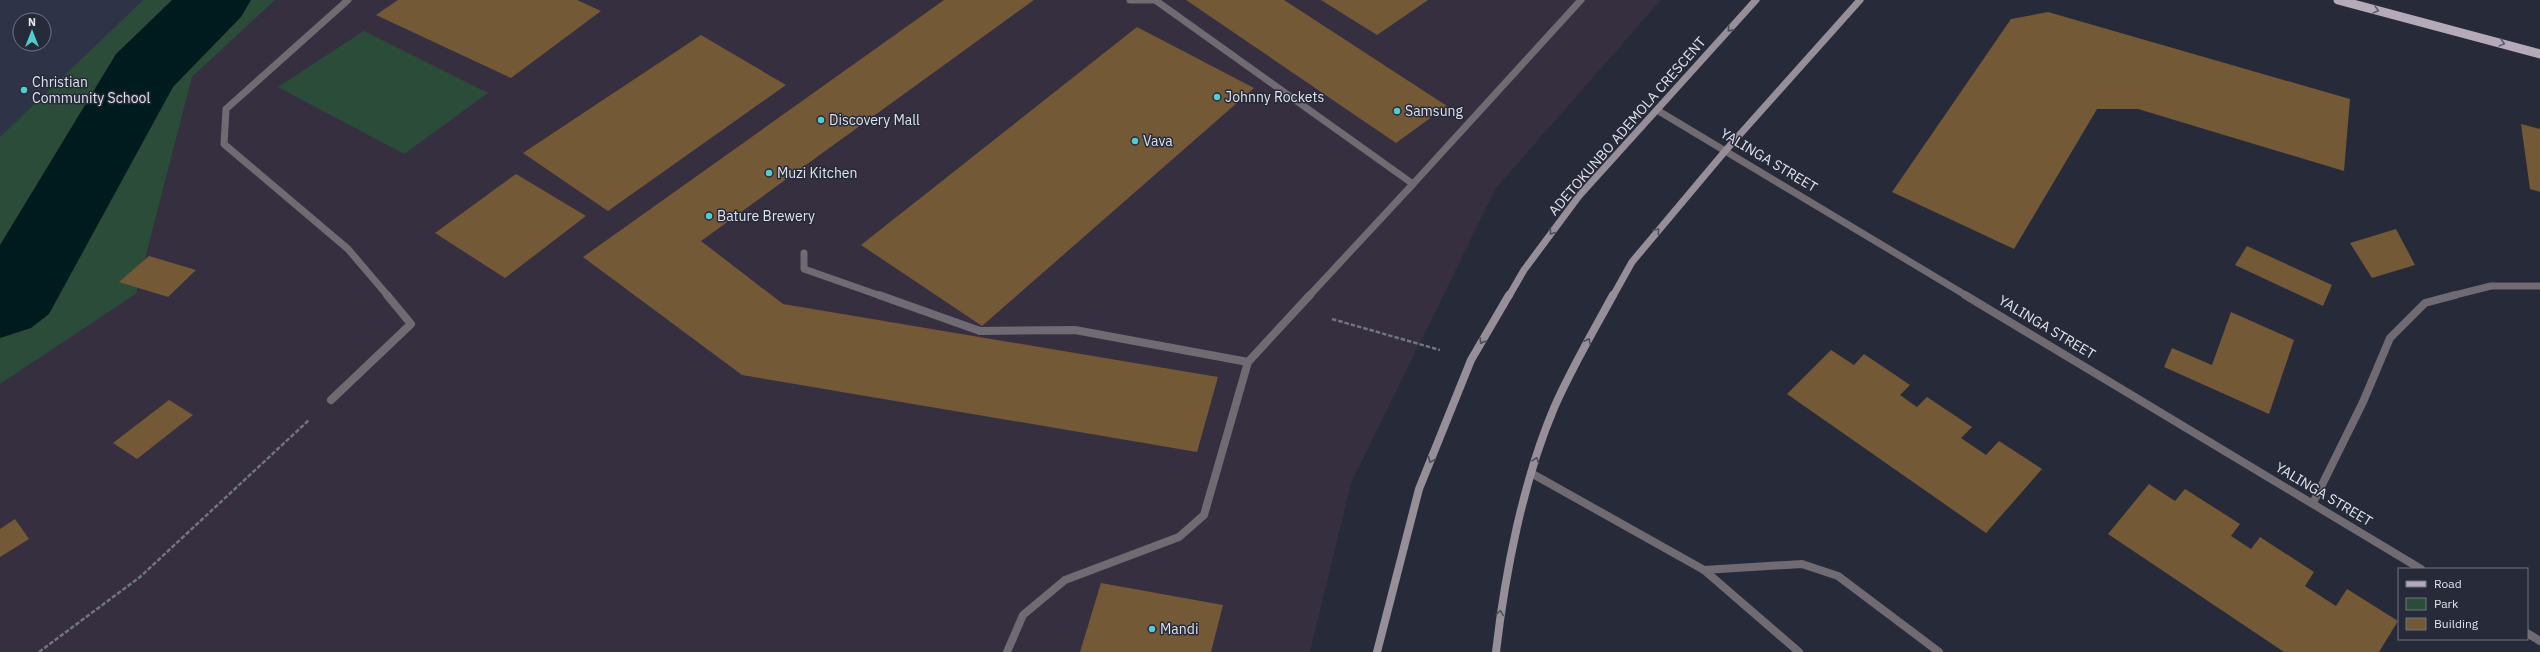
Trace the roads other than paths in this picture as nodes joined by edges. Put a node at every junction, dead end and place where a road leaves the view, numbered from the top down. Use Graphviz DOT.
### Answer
graph roads {
  1 [pos="348,0"];
  2 [pos="1130,0"];
  3 [pos="1581,0"];
  4 [pos="1756,0"];
  5 [pos="1860,0"];
  6 [pos="2338,0"];
  7 [pos="2540,54"];
  8 [pos="1657,110"];
  9 [pos="1726,150"];
  10 [pos="1413,184"];
  11 [pos="804,253"];
  12 [pos="2540,286"];
  13 [pos="1248,362"];
  14 [pos="331,400"];
  15 [pos="1532,473"];
  16 [pos="2313,503"];
  17 [pos="2419,568"];
  18 [pos="1704,570"];
  19 [pos="2528,635"];
  20 [pos="2540,641"];
  21 [pos="1007,652"];
  22 [pos="1377,652"];
  23 [pos="1496,652"];
  24 [pos="1799,652"];
  25 [pos="1938,652"];
  1 -- 14 [label="street"];
  2 -- 10 [label="street"];
  3 -- 10 [label="street"];
  4 -- 8 [label="main road, ADETOKUNBO ADEMOLA CRESCENT, one-way"];
  5 -- 9 [label="main road"];
  6 -- 7 [label="main road, one-way"];
  8 -- 9 [label="street, YALINGA STREET"];
  8 -- 22 [label="main road, ADETOKUNBO ADEMOLA CRESCENT, one-way"];
  15 -- 9 [label="main road, one-way"];
  9 -- 16 [label="street, YALINGA STREET"];
  10 -- 13 [label="street"];
  11 -- 13 [label="street"];
  12 -- 16 [label="street"];
  13 -- 21 [label="street"];
  15 -- 18 [label="street"];
  23 -- 15 [label="main road, one-way"];
  16 -- 17 [label="street, YALINGA STREET"];
  18 -- 24 [label="street"];
  18 -- 25 [label="street"];
  19 -- 20 [label="street"];
}
